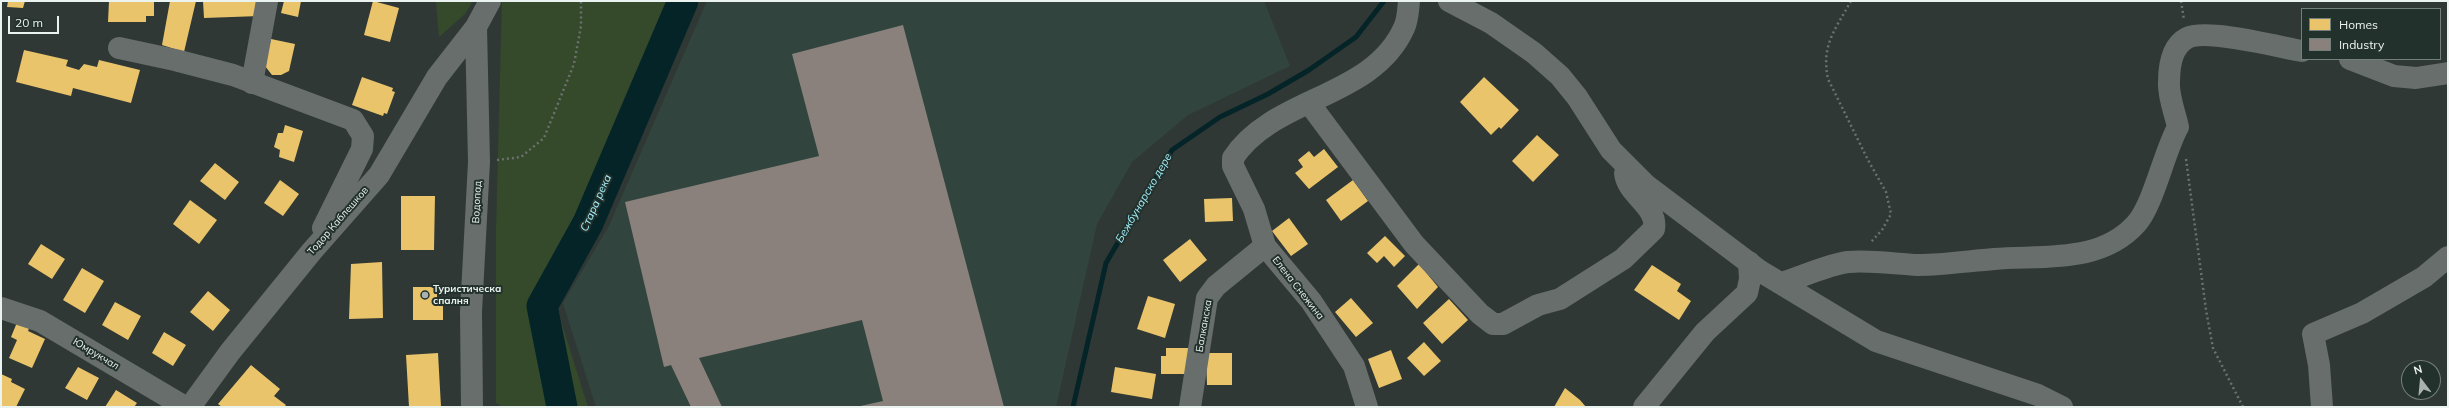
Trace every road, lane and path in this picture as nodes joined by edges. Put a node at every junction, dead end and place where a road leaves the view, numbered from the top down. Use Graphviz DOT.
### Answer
graph roads {
  1 [pos="267,1"];
  2 [pos="490,1"];
  3 [pos="581,1"];
  4 [pos="1409,1"];
  5 [pos="1449,1"];
  6 [pos="1851,1"];
  7 [pos="476,27"];
  8 [pos="119,48"];
  9 [pos="2301,51"];
  10 [pos="2353,60"];
  11 [pos="2448,73"];
  12 [pos="252,83"];
  13 [pos="1309,103"];
  14 [pos="2185,156"];
  15 [pos="479,162"];
  16 [pos="1627,165"];
  17 [pos="1265,246"];
  18 [pos="312,251"];
  19 [pos="2448,257"];
  20 [pos="1748,262"];
  21 [pos="1848,262"];
  22 [pos="1782,283"];
  23 [pos="2,310"];
  24 [pos="185,407"];
  25 [pos="190,407"];
  26 [pos="472,407"];
  27 [pos="1190,407"];
  28 [pos="1367,407"];
  29 [pos="1644,407"];
  30 [pos="2062,407"];
  31 [pos="2242,407"];
  32 [pos="2322,407"];
  1 -- 12 [label="street"];
  2 -- 7 [label="street, Водопад"];
  3 -- 15 [label="path"];
  4 -- 13 [label="street"];
  5 -- 16 [label="street"];
  6 -- 21 [label="path"];
  7 -- 15 [label="street, Водопад"];
  7 -- 18 [label="street, Тодор Каблешков"];
  8 -- 12 [label="street"];
  9 -- 21 [label="street"];
  10 -- 11 [label="street"];
  12 -- 18 [label="street"];
  13 -- 16 [label="street"];
  13 -- 17 [label="street, Елена Снежина"];
  14 -- 31 [label="path"];
  15 -- 26 [label="street, Водопад"];
  16 -- 20 [label="street"];
  17 -- 27 [label="street, Балканска"];
  17 -- 28 [label="street, Елена Снежина"];
  18 -- 25 [label="street, Тодор Каблешков"];
  19 -- 32 [label="street"];
  20 -- 22 [label="street"];
  20 -- 29 [label="street"];
  21 -- 22 [label="street"];
  22 -- 30 [label="street"];
  23 -- 24 [label="street, Юмрукчал"];
}
